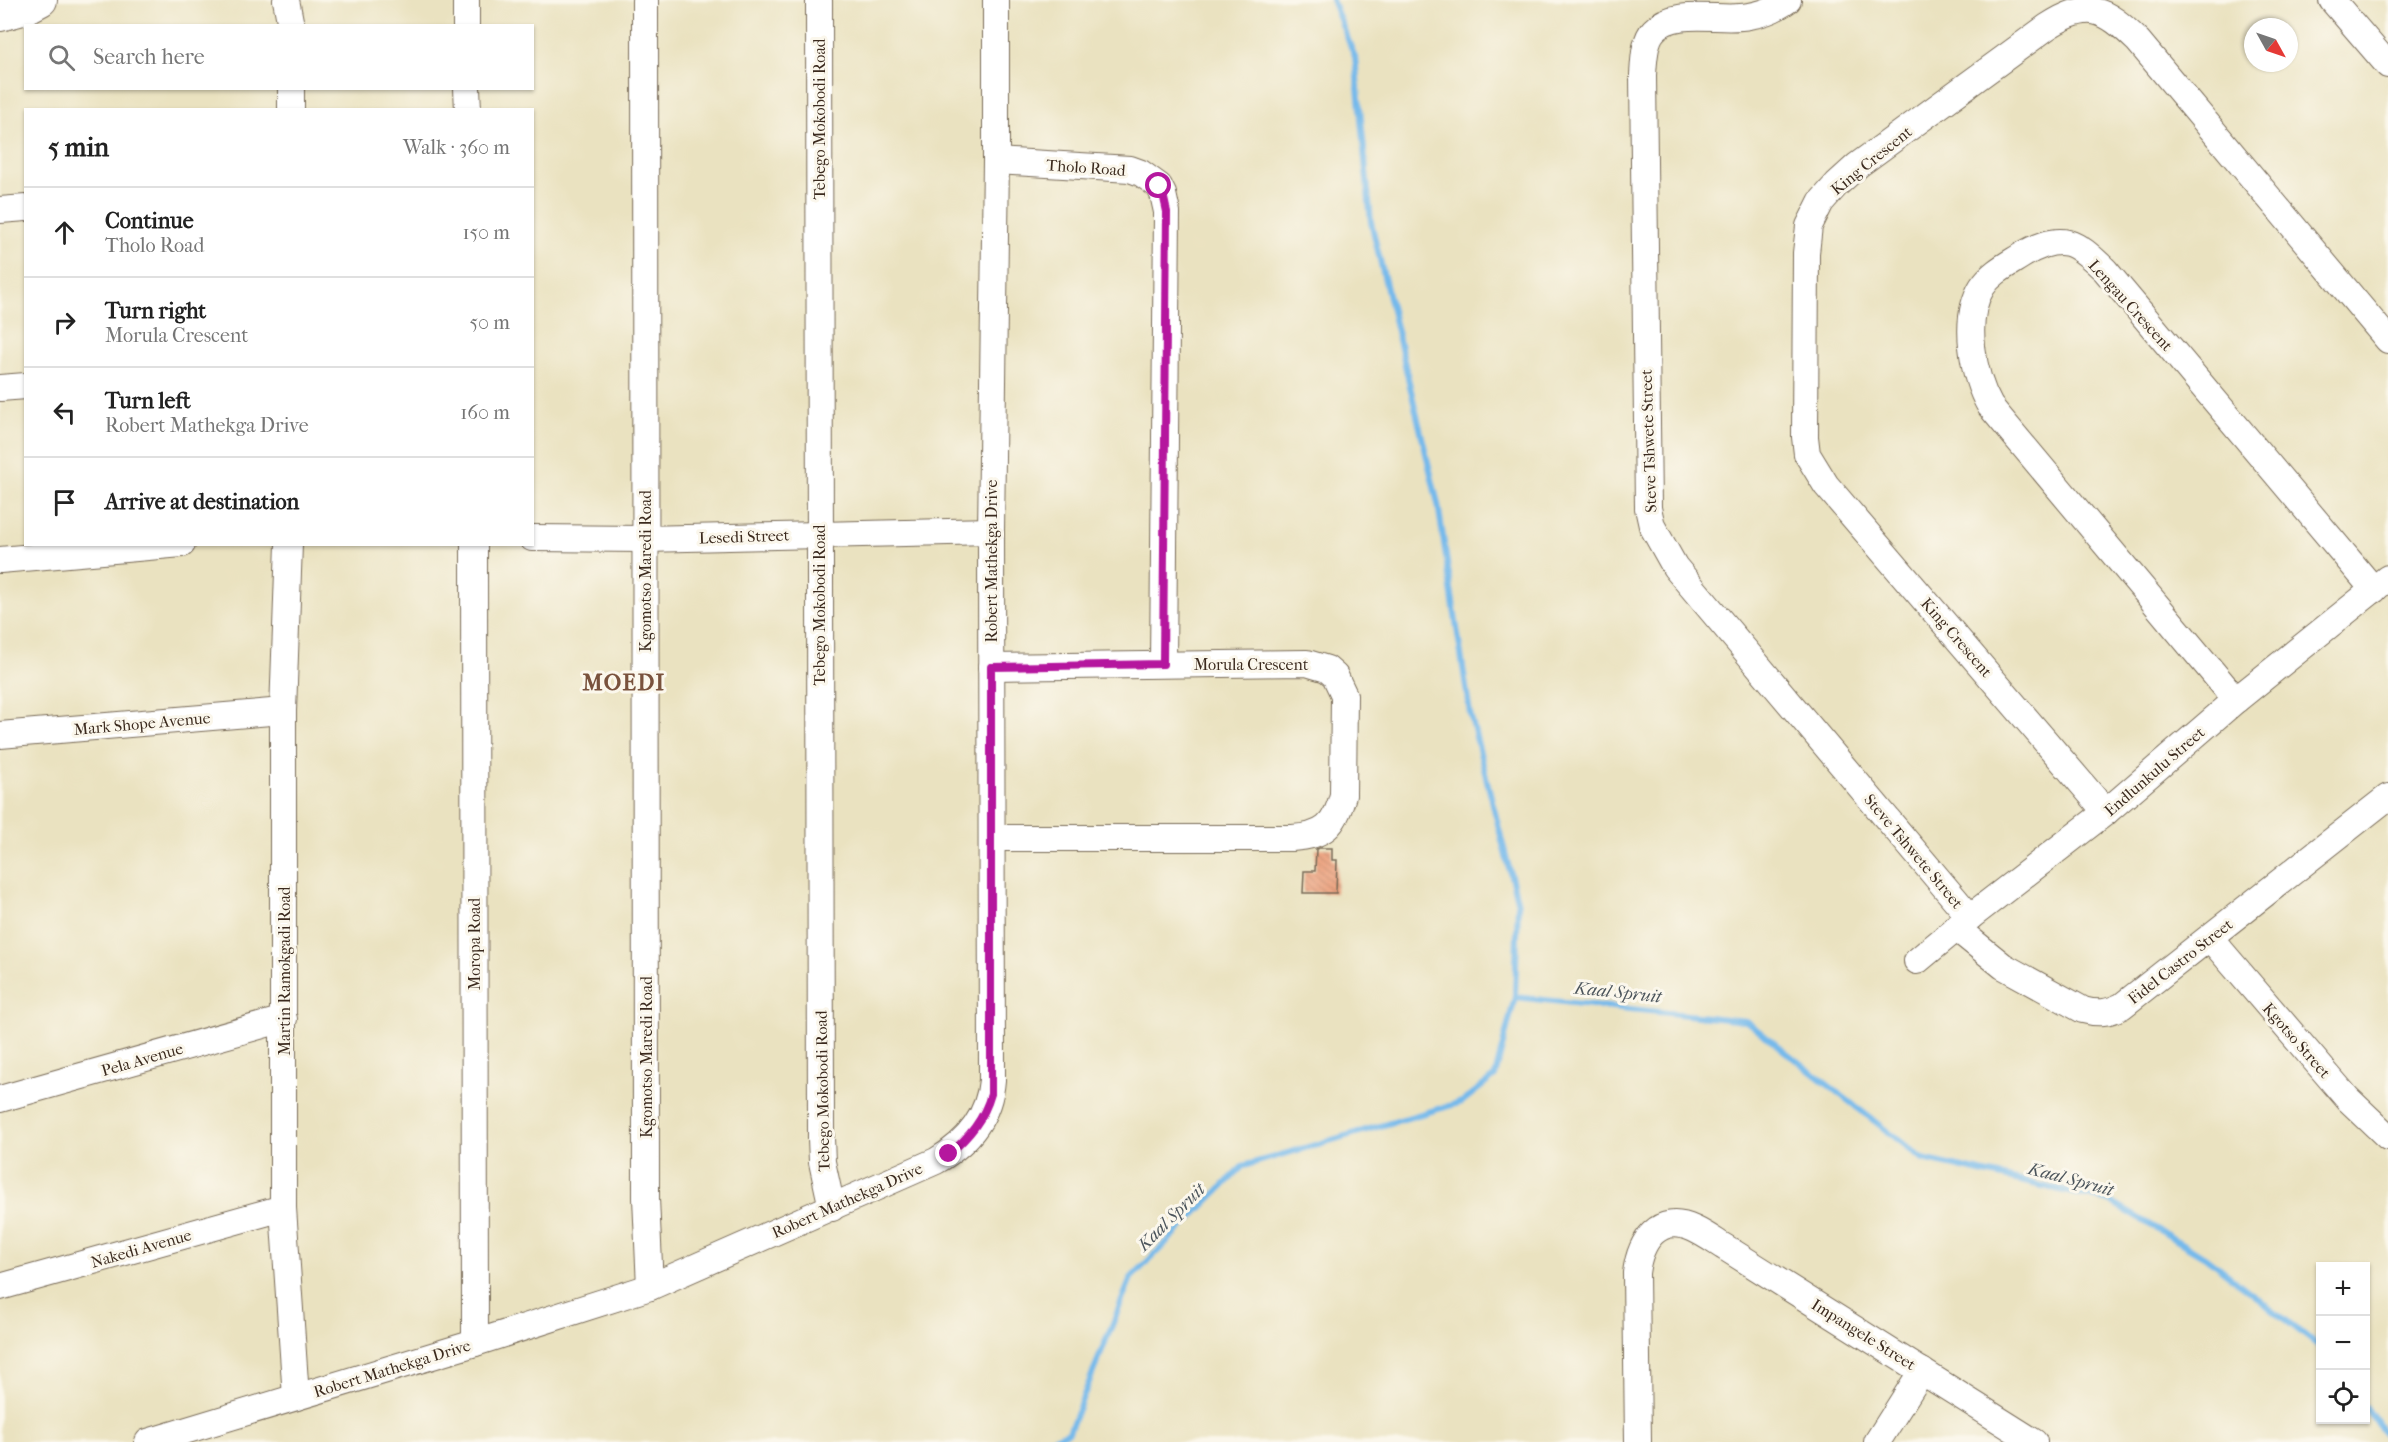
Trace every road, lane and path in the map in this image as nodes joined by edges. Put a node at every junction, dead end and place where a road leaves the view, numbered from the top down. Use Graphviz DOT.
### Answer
graph roads {
  1 [pos="41,0"];
  2 [pos="286,0"];
  3 [pos="466,0"];
  4 [pos="645,0"];
  5 [pos="819,0"];
  6 [pos="996,0"];
  7 [pos="1788,0"];
  8 [pos="2332,0"];
  9 [pos="0,15"];
  10 [pos="291,24"];
  11 [pos="466,24"];
  12 [pos="2388,65"];
  13 [pos="291,90"];
  14 [pos="467,90"];
  15 [pos="291,108"];
  16 [pos="468,108"];
  17 [pos="996,161"];
  18 [pos="24,208"];
  19 [pos="0,210"];
  20 [pos="2388,340"];
  21 [pos="24,386"];
  22 [pos="0,388"];
  23 [pos="991,531"];
  24 [pos="819,534"];
  25 [pos="534,538"];
  26 [pos="645,539"];
  27 [pos="159,546"];
  28 [pos="290,546"];
  29 [pos="474,546"];
  30 [pos="0,560"];
  31 [pos="2381,584"];
  32 [pos="1163,664"];
  33 [pos="991,667"];
  34 [pos="2236,700"];
  35 [pos="283,711"];
  36 [pos="0,735"];
  37 [pos="2388,797"];
  38 [pos="2106,812"];
  39 [pos="992,838"];
  40 [pos="1963,923"];
  41 [pos="2210,938"];
  42 [pos="1917,961"];
  43 [pos="284,1019"];
  44 [pos="0,1099"];
  45 [pos="2388,1137"];
  46 [pos="283,1208"];
  47 [pos="832,1208"];
  48 [pos="0,1287"];
  49 [pos="650,1287"];
  50 [pos="474,1343"];
  51 [pos="1922,1371"];
  52 [pos="296,1397"];
  53 [pos="148,1442"];
  54 [pos="1638,1442"];
  55 [pos="1877,1442"];
  56 [pos="2034,1442"];
  1 -- 9 [label="street"];
  2 -- 10 [label="street"];
  3 -- 11 [label="street"];
  4 -- 26 [label="street, Kgomotso Maredi Road"];
  5 -- 24 [label="street, Tebego Mokobodi Road"];
  6 -- 17 [label="street, Robert Mathekga Drive"];
  7 -- 40 [label="street, Steve Tshwete Street"];
  8 -- 12 [label="street"];
  13 -- 15 [label="street"];
  14 -- 16 [label="street"];
  17 -- 23 [label="street, Robert Mathekga Drive"];
  17 -- 32 [label="street, Tholo Road"];
  18 -- 19 [label="street"];
  20 -- 38 [label="street, King Crescent"];
  21 -- 22 [label="street"];
  23 -- 24 [label="street, Lesedi Street"];
  23 -- 33 [label="street, Robert Mathekga Drive"];
  24 -- 26 [label="street, Lesedi Street"];
  24 -- 47 [label="street, Tebego Mokobodi Road"];
  25 -- 26 [label="street, Lesedi Street"];
  26 -- 49 [label="street, Kgomotso Maredi Road"];
  27 -- 30 [label="street"];
  28 -- 35 [label="street, Martin Ramokgadi Road"];
  29 -- 50 [label="street, Moropa Road"];
  31 -- 34 [label="street, Endlunkulu Street"];
  31 -- 34 [label="street, Lengau Crescent"];
  32 -- 33 [label="street, Morula Crescent"];
  32 -- 39 [label="street, Morula Crescent"];
  33 -- 39 [label="street, Robert Mathekga Drive"];
  34 -- 38 [label="street, Endlunkulu Street"];
  35 -- 36 [label="street, Mark Shope Avenue"];
  35 -- 43 [label="street, Martin Ramokgadi Road"];
  37 -- 41 [label="street, Fidel Castro Street"];
  38 -- 40 [label="street, Endlunkulu Street"];
  39 -- 47 [label="street, Robert Mathekga Drive"];
  40 -- 41 [label="street, Fidel Castro Street"];
  40 -- 42 [label="street, Endlunkulu Street"];
  41 -- 45 [label="street, Kgotso Street"];
  43 -- 44 [label="street, Pela Avenue"];
  43 -- 46 [label="street, Martin Ramokgadi Road"];
  46 -- 48 [label="street, Nakedi Avenue"];
  46 -- 52 [label="street, Martin Ramokgadi Road"];
  47 -- 49 [label="street, Robert Mathekga Drive"];
  49 -- 50 [label="street, Robert Mathekga Drive"];
  50 -- 52 [label="street, Robert Mathekga Drive"];
  51 -- 54 [label="street, Impangele Street"];
  51 -- 55 [label="street"];
  51 -- 56 [label="street, Impangele Street"];
  52 -- 53 [label="street, Robert Mathekga Drive"];
}
